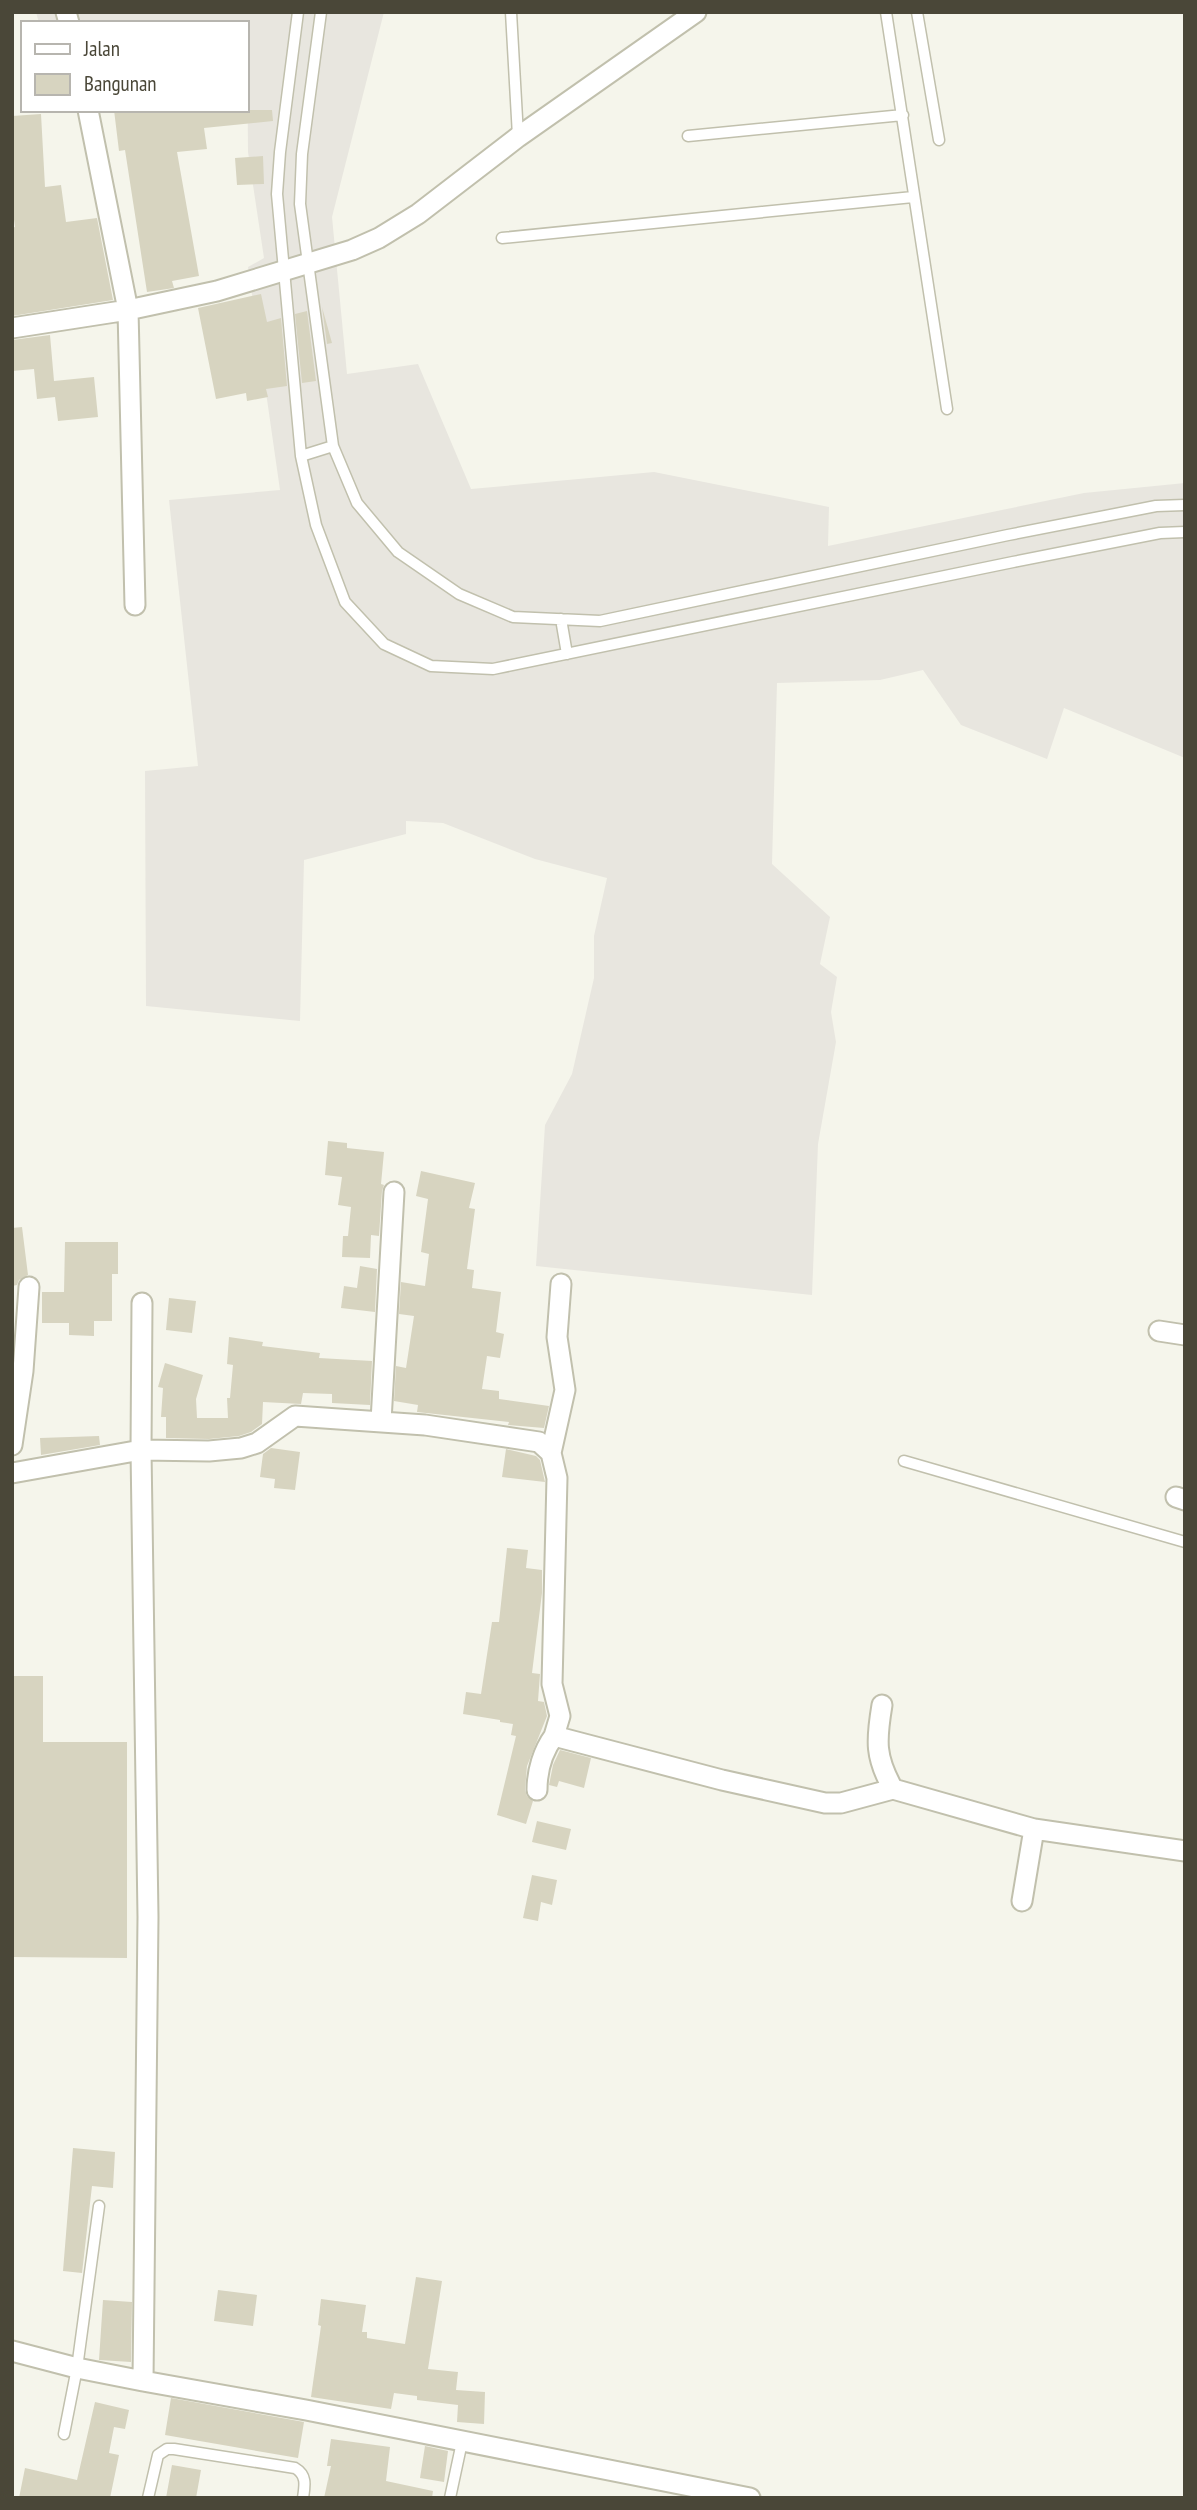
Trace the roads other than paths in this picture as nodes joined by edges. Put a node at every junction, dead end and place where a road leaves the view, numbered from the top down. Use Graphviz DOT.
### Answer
graph roads {
  1 [pos="298,12"];
  2 [pos="321,12"];
  3 [pos="511,12"];
  4 [pos="696,12"];
  5 [pos="886,12"];
  6 [pos="916,12"];
  7 [pos="88,112"];
  8 [pos="903,115"];
  9 [pos="688,136"];
  10 [pos="518,137"];
  11 [pos="939,140"];
  12 [pos="913,197"];
  13 [pos="502,238"];
  14 [pos="308,264"];
  15 [pos="284,271"];
  16 [pos="128,310"];
  17 [pos="12,328"];
  18 [pos="947,409"];
  19 [pos="332,446"];
  20 [pos="301,456"];
  21 [pos="1185,505"];
  22 [pos="1185,532"];
  23 [pos="135,605"];
  24 [pos="561,619"];
  25 [pos="567,654"];
  26 [pos="394,1192"];
  27 [pos="561,1284"];
  28 [pos="29,1287"];
  29 [pos="142,1303"];
  30 [pos="1160,1331"];
  31 [pos="1185,1335"];
  32 [pos="381,1421"];
  33 [pos="12,1445"];
  34 [pos="141,1450"];
  35 [pos="551,1453"];
  36 [pos="904,1461"];
  37 [pos="12,1473"];
  38 [pos="1185,1542"];
  39 [pos="882,1705"];
  40 [pos="554,1735"];
  41 [pos="892,1789"];
  42 [pos="537,1790"];
  43 [pos="1034,1829"];
  44 [pos="1185,1851"];
  45 [pos="1022,1901"];
  46 [pos="99,2206"];
  47 [pos="12,2351"];
  48 [pos="77,2368"];
  49 [pos="144,2381"];
  50 [pos="64,2434"];
  51 [pos="461,2442"];
  52 [pos="148,2498"];
  53 [pos="303,2498"];
  54 [pos="450,2498"];
  55 [pos="750,2498"];
  1 -- 15 [label="lane"];
  2 -- 14 [label="lane"];
  3 -- 10 [label="lane"];
  4 -- 10 [label="street"];
  5 -- 8 [label="lane"];
  6 -- 11 [label="lane"];
  7 -- 16 [label="street"];
  8 -- 9 [label="lane"];
  8 -- 12 [label="lane"];
  10 -- 14 [label="street"];
  12 -- 13 [label="lane"];
  12 -- 18 [label="lane"];
  14 -- 15 [label="street"];
  14 -- 19 [label="lane"];
  15 -- 16 [label="street"];
  15 -- 20 [label="lane"];
  16 -- 17 [label="street"];
  16 -- 23 [label="street"];
  19 -- 20 [label="lane"];
  19 -- 24 [label="lane"];
  20 -- 25 [label="lane"];
  21 -- 24 [label="lane"];
  22 -- 25 [label="lane"];
  24 -- 25 [label="lane"];
  26 -- 32 [label="street"];
  27 -- 35 [label="street"];
  28 -- 33 [label="street"];
  29 -- 34 [label="street"];
  30 -- 31 [label="street"];
  32 -- 34 [label="street"];
  32 -- 35 [label="street"];
  34 -- 37 [label="street"];
  34 -- 49 [label="street"];
  35 -- 40 [label="street"];
  36 -- 38 [label="lane"];
  39 -- 41 [label="street"];
  40 -- 41 [label="street"];
  40 -- 42 [label="street"];
  41 -- 43 [label="street"];
  43 -- 44 [label="street"];
  43 -- 45 [label="street"];
  46 -- 48 [label="lane"];
  47 -- 48 [label="street"];
  48 -- 49 [label="street"];
  48 -- 50 [label="lane"];
  49 -- 51 [label="street"];
  51 -- 54 [label="lane"];
  51 -- 55 [label="street"];
  52 -- 53 [label="lane"];
}
